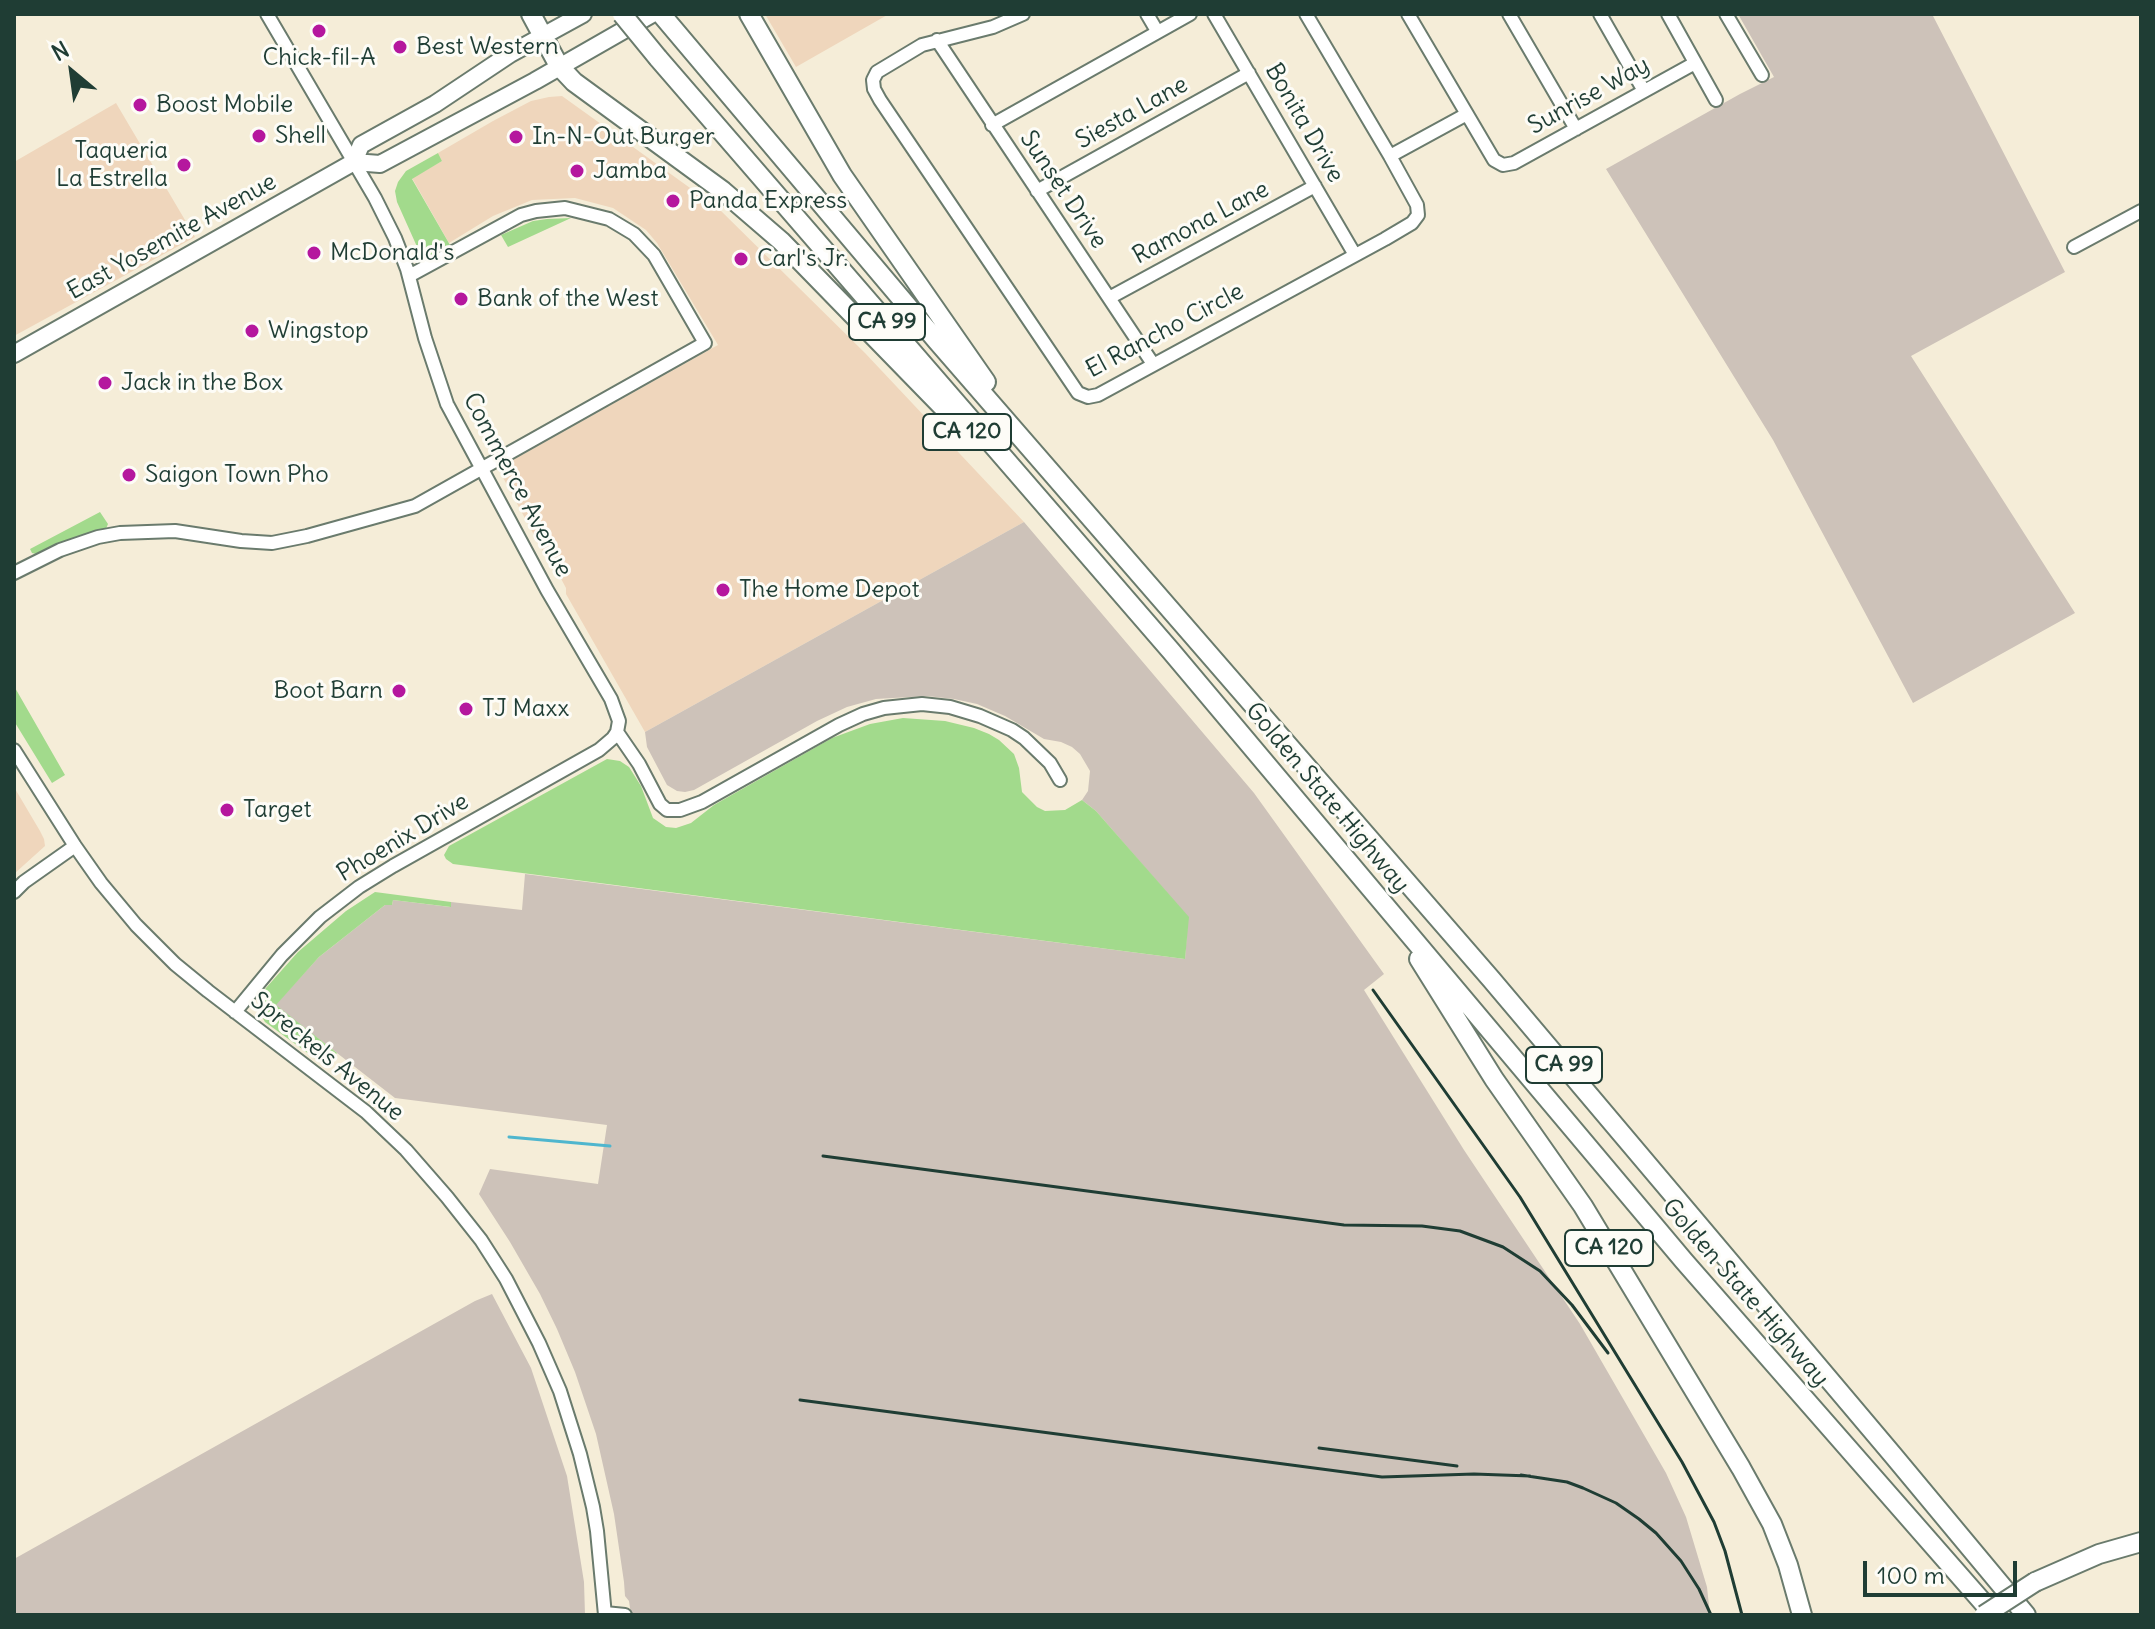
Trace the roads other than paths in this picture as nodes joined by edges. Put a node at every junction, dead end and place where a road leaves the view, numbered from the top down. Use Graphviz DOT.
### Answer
graph roads {
  1 [pos="267,14"];
  2 [pos="531,14"];
  3 [pos="583,14"];
  4 [pos="622,14"];
  5 [pos="652,14"];
  6 [pos="661,14"];
  7 [pos="749,14"];
  8 [pos="1023,14"];
  9 [pos="1147,14"];
  10 [pos="1190,14"];
  11 [pos="1214,14"];
  12 [pos="1306,14"];
  13 [pos="1408,14"];
  14 [pos="1509,14"];
  15 [pos="1600,14"];
  16 [pos="1668,14"];
  17 [pos="1726,14"];
  18 [pos="1157,31"];
  19 [pos="543,36"];
  20 [pos="937,40"];
  21 [pos="1695,63"];
  22 [pos="559,66"];
  23 [pos="1249,73"];
  24 [pos="1762,75"];
  25 [pos="1644,91"];
  26 [pos="1716,100"];
  27 [pos="1467,114"];
  28 [pos="992,125"];
  29 [pos="1576,129"];
  30 [pos="1390,156"];
  31 [pos="354,162"];
  32 [pos="1315,186"];
  33 [pos="1037,191"];
  34 [pos="2141,211"];
  35 [pos="2074,247"];
  36 [pos="1355,255"];
  37 [pos="409,276"];
  38 [pos="1109,298"];
  39 [pos="14,354"];
  40 [pos="1153,364"];
  41 [pos="481,470"];
  42 [pos="1053,476"];
  43 [pos="14,573"];
  44 [pos="1115,586"];
  45 [pos="617,732"];
  46 [pos="14,750"];
  47 [pos="1060,780"];
  48 [pos="75,846"];
  49 [pos="14,892"];
  50 [pos="1382,899"];
  51 [pos="235,1012"];
  52 [pos="2141,1542"];
  53 [pos="2141,1551"];
  54 [pos="2037,1586"];
  55 [pos="2025,1613"];
  56 [pos="605,1614"];
  57 [pos="625,1615"];
  58 [pos="1802,1615"];
  59 [pos="1984,1615"];
  60 [pos="1996,1615"];
  1 -- 31 [label="street, Commerce Avenue"];
  2 -- 19 [label="highway"];
  3 -- 19 [label="main road, East Yosemite Avenue"];
  4 -- 44 [label="highway, Golden State Highway / CA 99, bridge"];
  5 -- 22 [label="main road, East Yosemite Avenue"];
  6 -- 42 [label="highway, Golden State Highway / CA 99"];
  7 -- 42 [label="highway, CA 120"];
  8 -- 20 [label="street, El Rancho Circle"];
  9 -- 18 [label="street"];
  10 -- 18 [label="street"];
  11 -- 23 [label="street, Bonita Drive"];
  12 -- 30 [label="street, El Rancho Circle"];
  13 -- 27 [label="street"];
  14 -- 29 [label="street"];
  15 -- 25 [label="street"];
  16 -- 21 [label="street"];
  17 -- 24 [label="street"];
  18 -- 28 [label="street"];
  19 -- 22 [label="highway, CA 120"];
  19 -- 31 [label="main road, East Yosemite Avenue"];
  20 -- 28 [label="street, Sunset Drive"];
  20 -- 40 [label="street, El Rancho Circle"];
  21 -- 25 [label="street, Sunrise Way"];
  21 -- 26 [label="street"];
  22 -- 31 [label="main road, East Yosemite Avenue"];
  22 -- 44 [label="highway, CA 120"];
  23 -- 32 [label="street, Bonita Drive"];
  23 -- 33 [label="street, Siesta Lane"];
  25 -- 29 [label="street, Sunrise Way"];
  27 -- 29 [label="street, Sunrise Way"];
  27 -- 30 [label="street"];
  28 -- 33 [label="street, Sunset Drive"];
  30 -- 36 [label="street, El Rancho Circle"];
  31 -- 37 [label="street, Commerce Avenue"];
  31 -- 39 [label="main road, East Yosemite Avenue"];
  32 -- 36 [label="street, Bonita Drive"];
  32 -- 38 [label="street, Ramona Lane"];
  33 -- 38 [label="street, Sunset Drive"];
  34 -- 35 [label="street"];
  36 -- 40 [label="street, El Rancho Circle"];
  37 -- 41 [label="street, Commerce Avenue"];
  37 -- 41 [label="street"];
  38 -- 40 [label="street, Sunset Drive"];
  41 -- 43 [label="street"];
  41 -- 45 [label="street, Commerce Avenue"];
  42 -- 55 [label="highway, Golden State Highway / CA 99"];
  44 -- 50 [label="highway, Golden State Highway / CA 99"];
  45 -- 47 [label="street"];
  45 -- 51 [label="street, Phoenix Drive"];
  46 -- 48 [label="street, Spreckels Avenue"];
  48 -- 49 [label="street"];
  48 -- 51 [label="street, Spreckels Avenue"];
  50 -- 58 [label="highway, CA 120"];
  50 -- 60 [label="highway, Golden State Highway / CA 99"];
  51 -- 56 [label="street, Spreckels Avenue"];
  52 -- 54 [label="highway"];
  53 -- 54 [label="highway"];
  54 -- 59 [label="highway, bridge"];
  54 -- 60 [label="highway"];
  56 -- 57 [label="street"];
}
